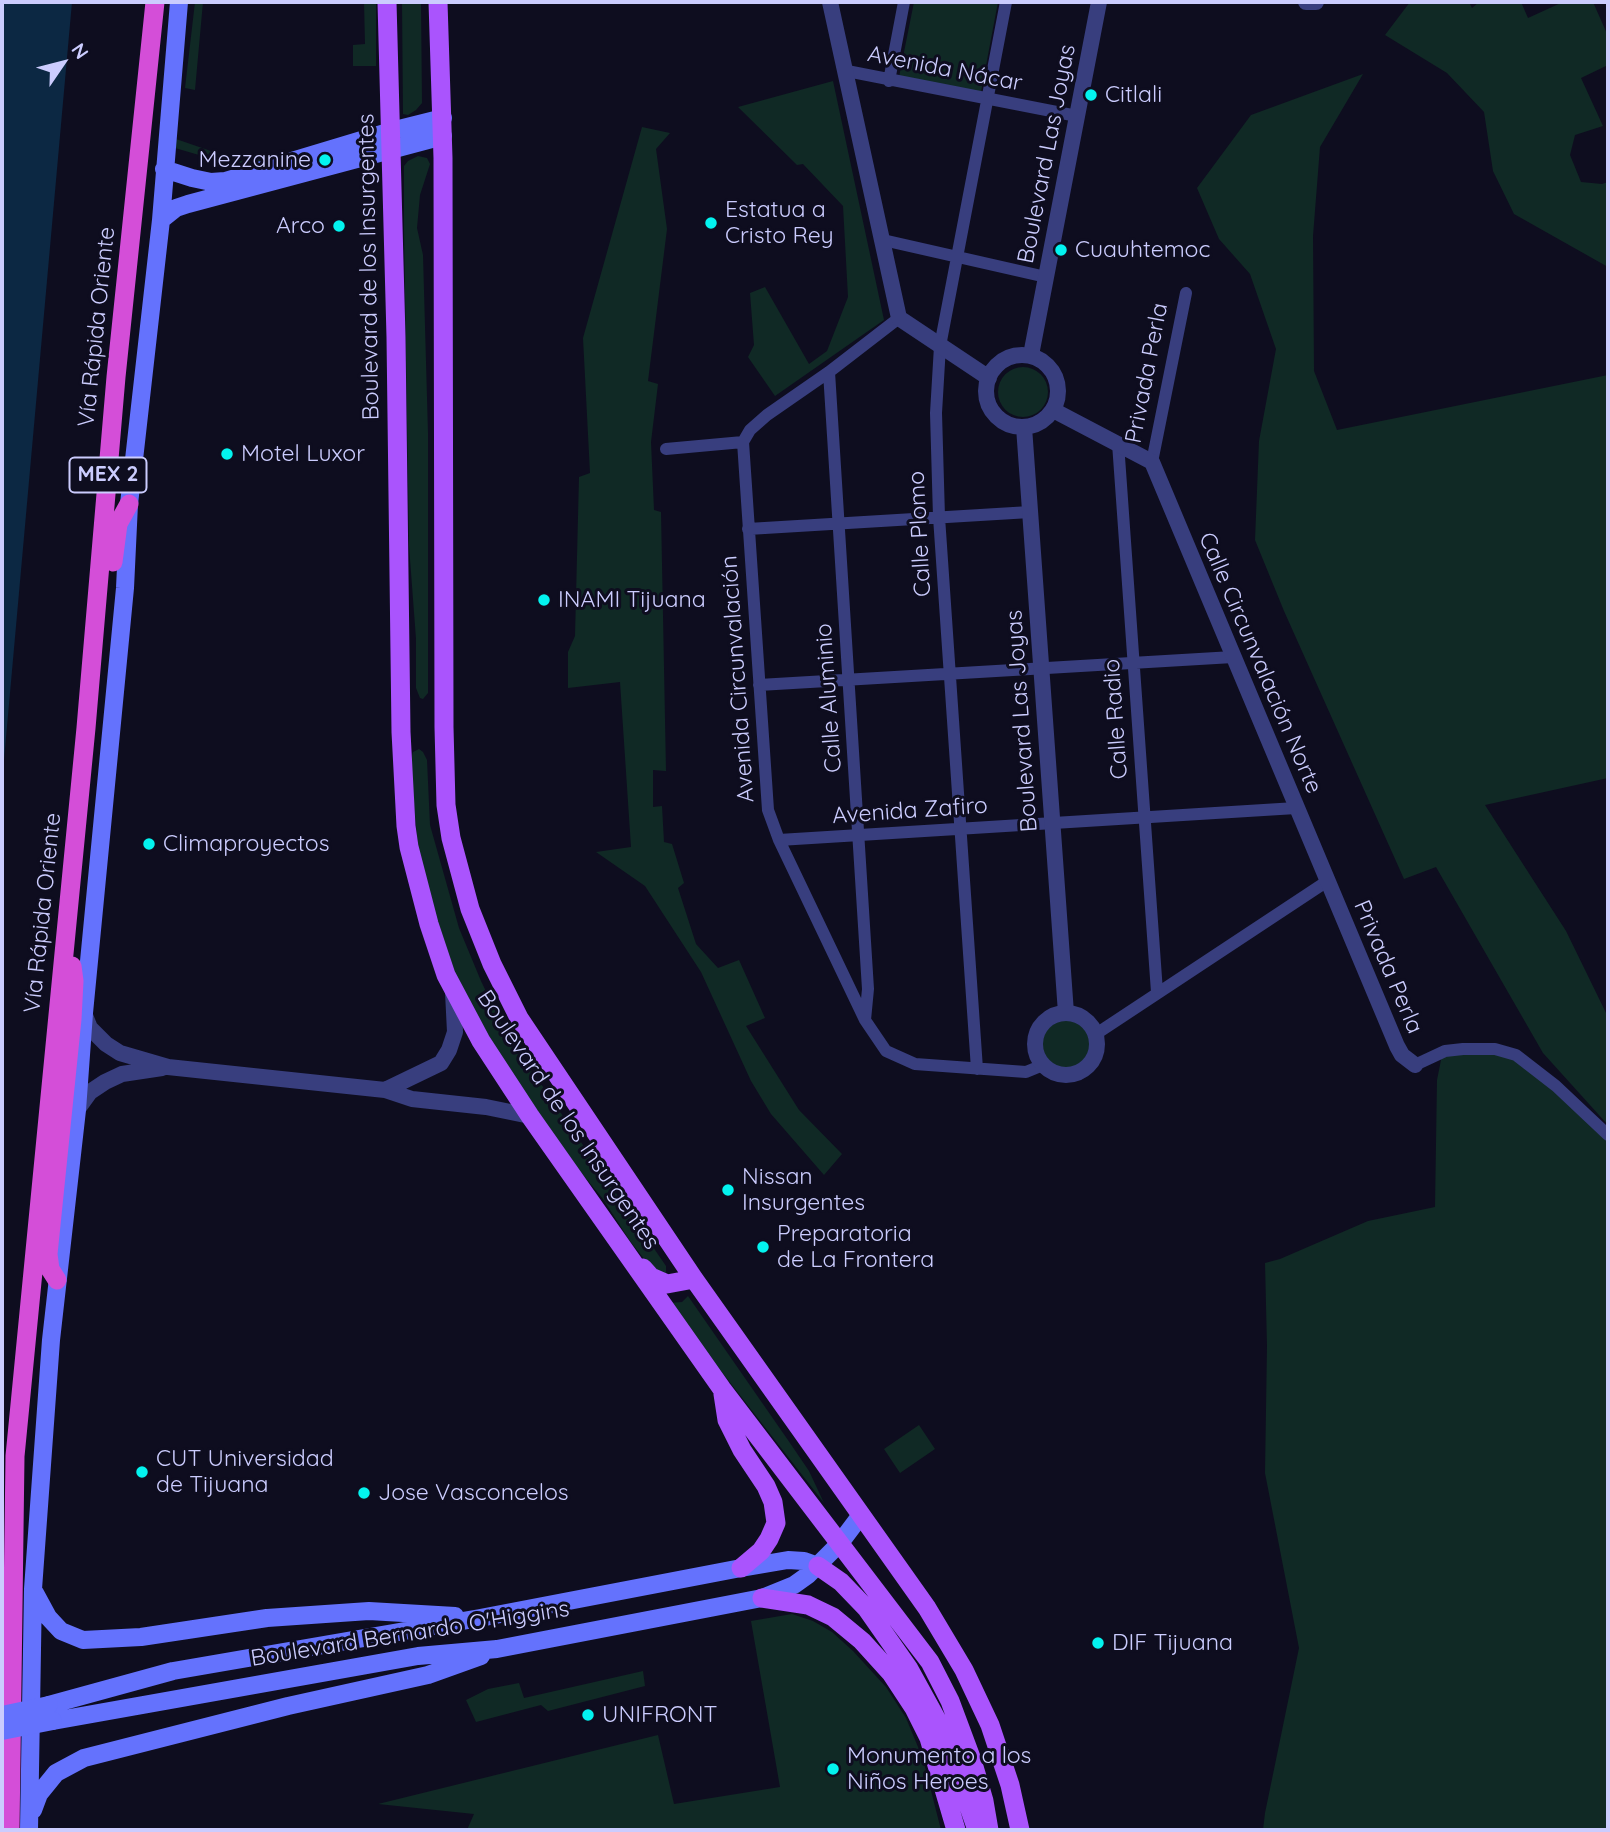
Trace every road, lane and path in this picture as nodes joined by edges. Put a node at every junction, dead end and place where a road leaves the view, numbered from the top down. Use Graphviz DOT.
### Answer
graph roads {
  1 [pos="155,2"];
  2 [pos="180,2"];
  3 [pos="387,2"];
  4 [pos="438,2"];
  5 [pos="830,2"];
  6 [pos="904,2"];
  7 [pos="1006,2"];
  8 [pos="1099,2"];
  9 [pos="847,71"];
  10 [pos="889,81"];
  11 [pos="988,98"];
  12 [pos="1077,116"];
  13 [pos="443,127"];
  14 [pos="391,131"];
  15 [pos="391,151"];
  16 [pos="164,169"];
  17 [pos="161,219"];
  18 [pos="883,240"];
  19 [pos="957,257"];
  20 [pos="1046,277"];
  21 [pos="1186,293"];
  22 [pos="899,318"];
  23 [pos="940,346"];
  24 [pos="1031,355"];
  25 [pos="829,372"];
  26 [pos="989,378"];
  27 [pos="1053,410"];
  28 [pos="1024,427"];
  29 [pos="743,442"];
  30 [pos="1118,443"];
  31 [pos="666,449"];
  32 [pos="1152,461"];
  33 [pos="129,504"];
  34 [pos="1030,512"];
  35 [pos="939,517"];
  36 [pos="839,523"];
  37 [pos="748,529"];
  38 [pos="1233,657"];
  39 [pos="1133,663"];
  40 [pos="1041,669"];
  41 [pos="950,674"];
  42 [pos="849,680"];
  43 [pos="759,685"];
  44 [pos="86,728"];
  45 [pos="1296,808"];
  46 [pos="1144,817"];
  47 [pos="1052,823"];
  48 [pos="960,829"];
  49 [pos="859,835"];
  50 [pos="779,840"];
  51 [pos="1326,882"];
  52 [pos="64,948"];
  53 [pos="453,991"];
  54 [pos="1157,992"];
  55 [pos="84,1013"];
  56 [pos="1066,1013"];
  57 [pos="865,1020"];
  58 [pos="1096,1034"];
  59 [pos="1043,1065"];
  60 [pos="1415,1065"];
  61 [pos="168,1068"];
  62 [pos="977,1069"];
  63 [pos="384,1090"];
  64 [pos="77,1110"];
  65 [pos="530,1116"];
  66 [pos="1608,1135"];
  67 [pos="610,1230"];
  68 [pos="694,1279"];
  69 [pos="57,1280"];
  70 [pos="722,1389"];
  71 [pos="861,1515"];
  72 [pos="840,1543"];
  73 [pos="818,1566"];
  74 [pos="741,1568"];
  75 [pos="33,1589"];
  76 [pos="762,1598"];
  77 [pos="480,1618"];
  78 [pos="497,1649"];
  79 [pos="51,1713"];
  80 [pos="2,1715"];
  81 [pos="2,1731"];
  82 [pos="23,1829"];
  83 [pos="956,1830"];
  84 [pos="977,1830"];
  85 [pos="989,1830"];
  86 [pos="1020,1830"];
  1 -- 44 [label="highway, Vía Rápida Oriente / MEX 2"];
  2 -- 16 [label="main road"];
  3 -- 14 [label="main road, Boulevard de los Insurgentes"];
  4 -- 13 [label="main road, Boulevard de los Insurgentes"];
  5 -- 9 [label="street"];
  6 -- 10 [label="street"];
  7 -- 11 [label="street, Calle Plomo"];
  8 -- 12 [label="street, Boulevard Las Joyas"];
  9 -- 10 [label="street, Avenida Nácar"];
  9 -- 18 [label="street"];
  10 -- 11 [label="street, Avenida Nácar"];
  11 -- 12 [label="street, Avenida Nácar"];
  11 -- 19 [label="street, Calle Plomo"];
  12 -- 20 [label="street, Boulevard Las Joyas"];
  13 -- 14 [label="main road"];
  13 -- 15 [label="main road"];
  13 -- 68 [label="main road, Boulevard de los Insurgentes"];
  14 -- 15 [label="main road, Boulevard de los Insurgentes"];
  14 -- 16 [label="main road"];
  15 -- 17 [label="main road"];
  15 -- 53 [label="main road, Boulevard de los Insurgentes"];
  16 -- 17 [label="main road"];
  17 -- 33 [label="main road"];
  18 -- 19 [label="street"];
  18 -- 22 [label="street"];
  19 -- 20 [label="street"];
  19 -- 23 [label="street, Calle Plomo"];
  20 -- 24 [label="street, Boulevard Las Joyas"];
  21 -- 32 [label="street, Privada Perla"];
  22 -- 23 [label="street"];
  22 -- 25 [label="street"];
  23 -- 26 [label="street"];
  23 -- 35 [label="street, Calle Plomo"];
  24 -- 26 [label="street"];
  24 -- 27 [label="street"];
  25 -- 29 [label="street"];
  25 -- 36 [label="street, Calle Aluminio"];
  26 -- 28 [label="street"];
  27 -- 28 [label="street"];
  27 -- 30 [label="street"];
  28 -- 34 [label="street, Boulevard Las Joyas"];
  29 -- 31 [label="street"];
  29 -- 37 [label="street, Avenida Circunvalación"];
  30 -- 32 [label="street"];
  30 -- 39 [label="street, Calle Radio"];
  32 -- 38 [label="street, Calle Circunvalación Norte"];
  33 -- 44 [label="highway"];
  33 -- 55 [label="main road"];
  34 -- 35 [label="street"];
  34 -- 40 [label="street, Boulevard Las Joyas"];
  35 -- 36 [label="street"];
  35 -- 41 [label="street, Calle Plomo"];
  36 -- 37 [label="street"];
  36 -- 42 [label="street, Calle Aluminio"];
  37 -- 43 [label="street, Avenida Circunvalación"];
  38 -- 39 [label="street"];
  38 -- 45 [label="street, Calle Circunvalación Norte"];
  39 -- 40 [label="street"];
  39 -- 46 [label="street, Calle Radio"];
  40 -- 41 [label="street"];
  40 -- 47 [label="street, Boulevard Las Joyas"];
  41 -- 42 [label="street"];
  41 -- 48 [label="street, Calle Plomo"];
  42 -- 43 [label="street"];
  42 -- 49 [label="street, Calle Aluminio"];
  43 -- 50 [label="street, Avenida Circunvalación"];
  44 -- 52 [label="highway, Vía Rápida Oriente / MEX 2"];
  45 -- 46 [label="street, Avenida Zafiro"];
  45 -- 51 [label="street, Calle Circunvalación Norte"];
  46 -- 47 [label="street, Avenida Zafiro"];
  46 -- 54 [label="street, Calle Radio"];
  47 -- 48 [label="street, Avenida Zafiro"];
  47 -- 56 [label="street, Boulevard Las Joyas"];
  48 -- 49 [label="street, Avenida Zafiro"];
  48 -- 62 [label="street, Calle Plomo"];
  49 -- 50 [label="street, Avenida Zafiro"];
  49 -- 57 [label="street, Calle Aluminio"];
  50 -- 57 [label="street, Avenida Circunvalación"];
  51 -- 54 [label="street"];
  51 -- 60 [label="street, Privada Perla"];
  52 -- 69 [label="highway"];
  52 -- 82 [label="highway, Vía Rápida Oriente / MEX 2"];
  53 -- 63 [label="street"];
  53 -- 65 [label="main road, Boulevard de los Insurgentes"];
  54 -- 58 [label="street"];
  55 -- 61 [label="street"];
  55 -- 64 [label="main road"];
  56 -- 58 [label="street"];
  56 -- 59 [label="street"];
  57 -- 62 [label="street, Avenida Circunvalación"];
  58 -- 59 [label="street"];
  59 -- 62 [label="street, Avenida Circunvalación"];
  60 -- 66 [label="street"];
  61 -- 63 [label="street"];
  61 -- 64 [label="street"];
  63 -- 65 [label="street"];
  64 -- 69 [label="main road"];
  65 -- 67 [label="main road, Boulevard de los Insurgentes"];
  67 -- 68 [label="main road"];
  67 -- 70 [label="main road, Boulevard de los Insurgentes"];
  68 -- 71 [label="main road, Boulevard de los Insurgentes"];
  69 -- 75 [label="main road"];
  70 -- 72 [label="main road, Boulevard de los Insurgentes"];
  70 -- 74 [label="main road"];
  71 -- 72 [label="main road, Boulevard Bernardo O'Higgins"];
  71 -- 86 [label="main road, Boulevard de los Insurgentes"];
  72 -- 73 [label="main road, Boulevard Bernardo O'Higgins"];
  72 -- 85 [label="main road, Boulevard de los Insurgentes"];
  73 -- 74 [label="main road, Boulevard Bernardo O'Higgins"];
  73 -- 76 [label="main road, Boulevard Bernardo O'Higgins"];
  73 -- 84 [label="main road"];
  74 -- 77 [label="main road, Boulevard Bernardo O'Higgins"];
  75 -- 77 [label="main road"];
  75 -- 82 [label="main road"];
  76 -- 78 [label="main road, Boulevard Bernardo O'Higgins"];
  76 -- 83 [label="main road"];
  77 -- 79 [label="main road, Boulevard Bernardo O'Higgins"];
  78 -- 79 [label="main road, Boulevard Bernardo O'Higgins"];
  78 -- 82 [label="main road"];
  79 -- 80 [label="main road, Boulevard Bernardo O'Higgins, bridge"];
  79 -- 81 [label="main road, Boulevard Bernardo O'Higgins, bridge"];
}
